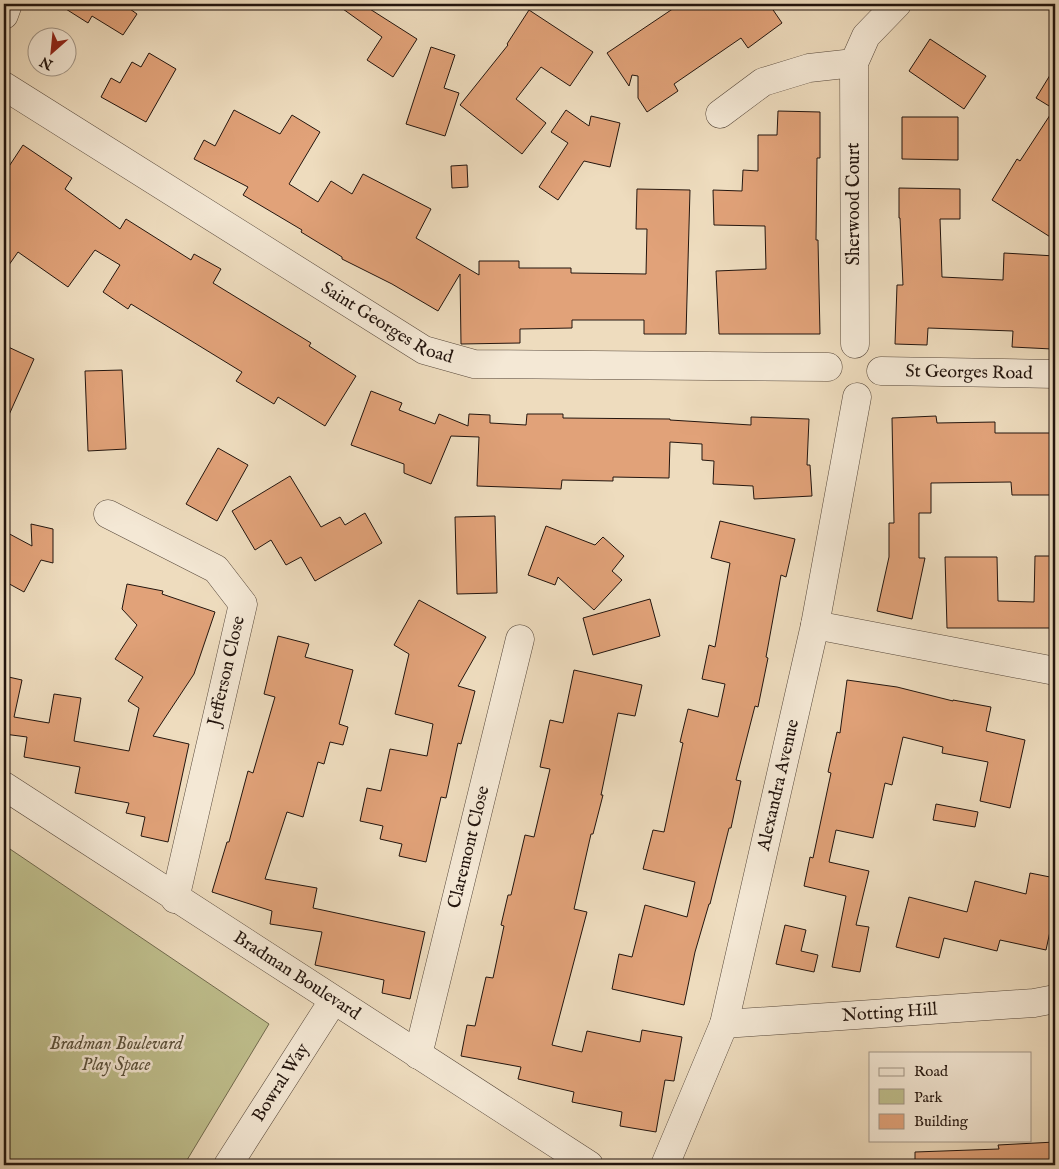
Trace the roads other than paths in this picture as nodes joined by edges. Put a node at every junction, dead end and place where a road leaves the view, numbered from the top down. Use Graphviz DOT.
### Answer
graph roads {
  1 [pos="8,4"];
  2 [pos="897,4"];
  3 [pos="4,14"];
  4 [pos="854,63"];
  5 [pos="4,86"];
  6 [pos="720,114"];
  7 [pos="855,344"];
  8 [pos="828,368"];
  9 [pos="881,371"];
  10 [pos="1055,374"];
  11 [pos="857,397"];
  12 [pos="108,514"];
  13 [pos="815,626"];
  14 [pos="520,639"];
  15 [pos="1055,671"];
  16 [pos="4,786"];
  17 [pos="175,899"];
  18 [pos="1055,999"];
  19 [pos="333,1000"];
  20 [pos="724,1024"];
  21 [pos="418,1056"];
  22 [pos="228,1165"];
  23 [pos="589,1165"];
  24 [pos="665,1165"];
  1 -- 3 [label="street"];
  2 -- 4 [label="street, Sherwood Court"];
  4 -- 6 [label="street"];
  4 -- 7 [label="street, Sherwood Court"];
  5 -- 8 [label="street, Saint Georges Road"];
  7 -- 8 [label="street"];
  7 -- 9 [label="street"];
  8 -- 11 [label="street"];
  9 -- 10 [label="street, St Georges Road"];
  9 -- 11 [label="street"];
  11 -- 13 [label="street, Alexandra Avenue"];
  12 -- 17 [label="street, Jefferson Close"];
  13 -- 15 [label="street"];
  13 -- 20 [label="street, Alexandra Avenue"];
  14 -- 21 [label="street, Claremont Close"];
  16 -- 17 [label="street, Bradman Boulevard"];
  17 -- 19 [label="street, Bradman Boulevard"];
  18 -- 20 [label="street, Notting Hill"];
  19 -- 21 [label="street, Bradman Boulevard"];
  19 -- 22 [label="street, Bowral Way"];
  20 -- 24 [label="street, Alexandra Avenue"];
  21 -- 23 [label="street, Bradman Boulevard"];
}
